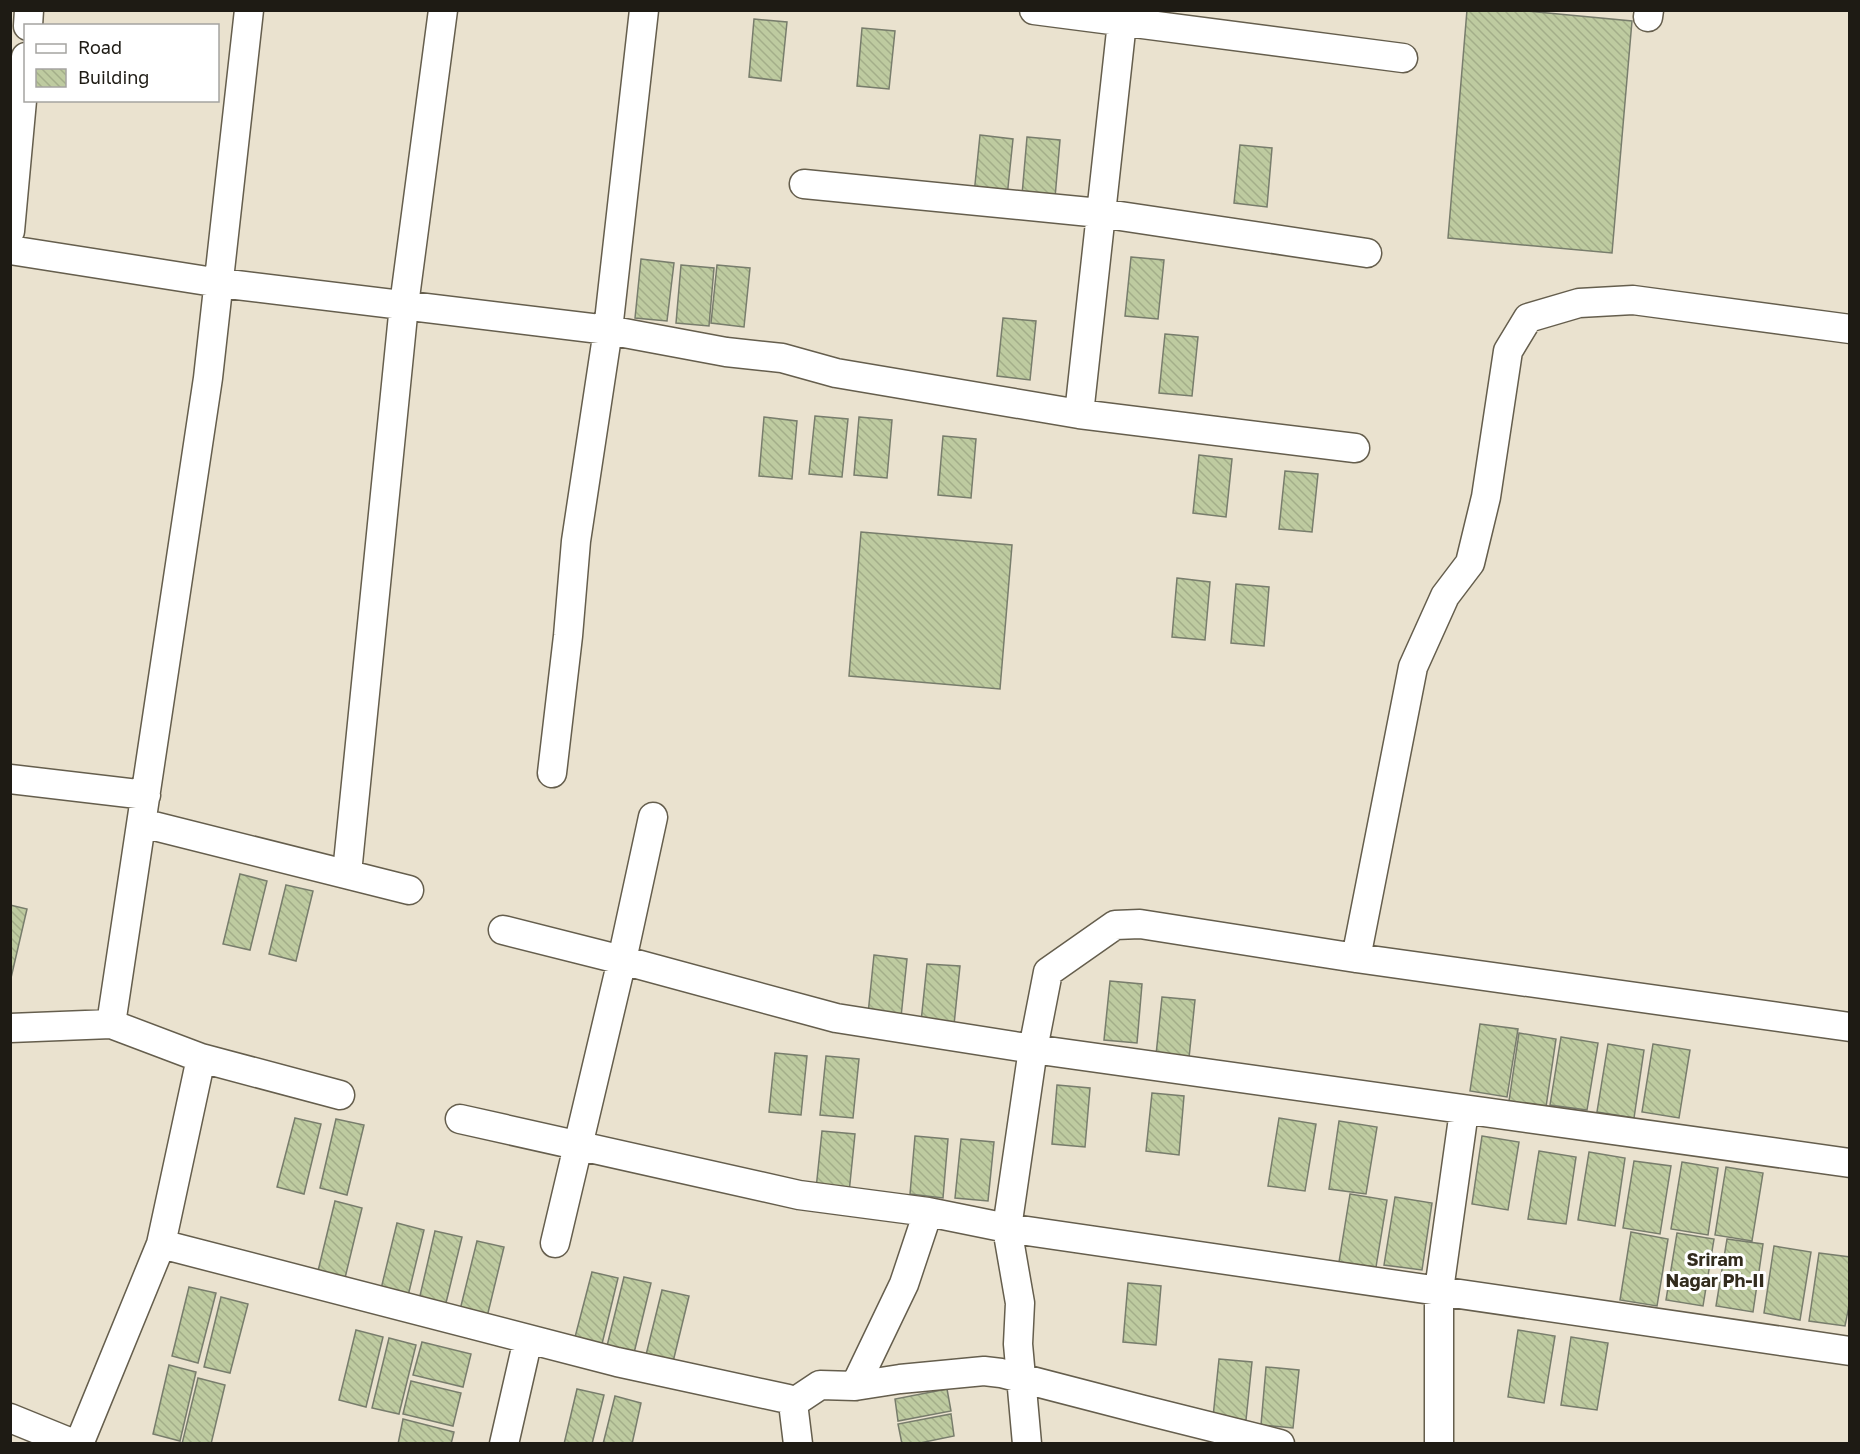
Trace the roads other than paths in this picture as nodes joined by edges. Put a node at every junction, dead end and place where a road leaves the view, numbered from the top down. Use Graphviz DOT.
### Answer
graph roads {
  1 [pos="249,10"];
  2 [pos="443,10"];
  3 [pos="644,10"];
  4 [pos="1034,10"];
  5 [pos="1122,22"];
  6 [pos="1403,58"];
  7 [pos="24,79"];
  8 [pos="804,184"];
  9 [pos="1100,213"];
  10 [pos="10,231"];
  11 [pos="10,250"];
  12 [pos="1367,253"];
  13 [pos="220,283"];
  14 [pos="404,305"];
  15 [pos="1850,329"];
  16 [pos="608,330"];
  17 [pos="1079,414"];
  18 [pos="1355,448"];
  19 [pos="552,773"];
  20 [pos="10,779"];
  21 [pos="146,795"];
  22 [pos="652,817"];
  23 [pos="142,823"];
  24 [pos="347,873"];
  25 [pos="409,890"];
  26 [pos="503,930"];
  27 [pos="1356,958"];
  28 [pos="622,960"];
  29 [pos="111,1024"];
  30 [pos="1850,1027"];
  31 [pos="10,1028"];
  32 [pos="1034,1049"];
  33 [pos="201,1058"];
  34 [pos="340,1095"];
  35 [pos="1464,1110"];
  36 [pos="460,1119"];
  37 [pos="578,1145"];
  38 [pos="1850,1163"];
  39 [pos="928,1212"];
  40 [pos="1007,1228"];
  41 [pos="555,1243"];
  42 [pos="161,1244"];
  43 [pos="1439,1290"];
  44 [pos="528,1339"];
  45 [pos="1850,1351"];
  46 [pos="1021,1379"];
  47 [pos="855,1386"];
  48 [pos="792,1403"];
  49 [pos="10,1418"];
  50 [pos="1232,1438"];
  51 [pos="74,1443"];
  52 [pos="79,1443"];
  53 [pos="504,1443"];
  54 [pos="798,1443"];
  55 [pos="1027,1443"];
  56 [pos="1280,1443"];
  57 [pos="1439,1443"];
  1 -- 13 [label="street"];
  2 -- 14 [label="street"];
  3 -- 16 [label="street"];
  4 -- 5 [label="street"];
  5 -- 6 [label="street"];
  5 -- 9 [label="street"];
  7 -- 10 [label="street"];
  8 -- 9 [label="street"];
  9 -- 12 [label="street"];
  9 -- 17 [label="street"];
  11 -- 13 [label="street"];
  13 -- 14 [label="street"];
  13 -- 21 [label="street"];
  14 -- 16 [label="street"];
  14 -- 24 [label="street"];
  15 -- 27 [label="street"];
  16 -- 17 [label="street"];
  16 -- 19 [label="street"];
  17 -- 18 [label="street"];
  20 -- 21 [label="street"];
  21 -- 23 [label="street"];
  22 -- 28 [label="street"];
  23 -- 24 [label="street"];
  23 -- 29 [label="street"];
  24 -- 25 [label="street"];
  26 -- 28 [label="street"];
  27 -- 30 [label="street"];
  27 -- 32 [label="street"];
  28 -- 32 [label="street"];
  28 -- 37 [label="street"];
  29 -- 31 [label="street"];
  29 -- 33 [label="street"];
  32 -- 35 [label="street"];
  32 -- 40 [label="street"];
  33 -- 34 [label="street"];
  33 -- 42 [label="street"];
  35 -- 38 [label="street"];
  35 -- 43 [label="street"];
  36 -- 37 [label="street"];
  37 -- 39 [label="street"];
  37 -- 41 [label="street"];
  39 -- 40 [label="street"];
  39 -- 47 [label="street"];
  40 -- 43 [label="street"];
  40 -- 46 [label="street"];
  42 -- 44 [label="street"];
  42 -- 52 [label="street"];
  43 -- 45 [label="street"];
  43 -- 57 [label="street"];
  44 -- 48 [label="street"];
  44 -- 53 [label="street"];
  46 -- 47 [label="street"];
  46 -- 50 [label="street"];
  46 -- 55 [label="street"];
  47 -- 48 [label="street"];
  48 -- 54 [label="street"];
  49 -- 51 [label="street"];
  50 -- 56 [label="street"];
}
